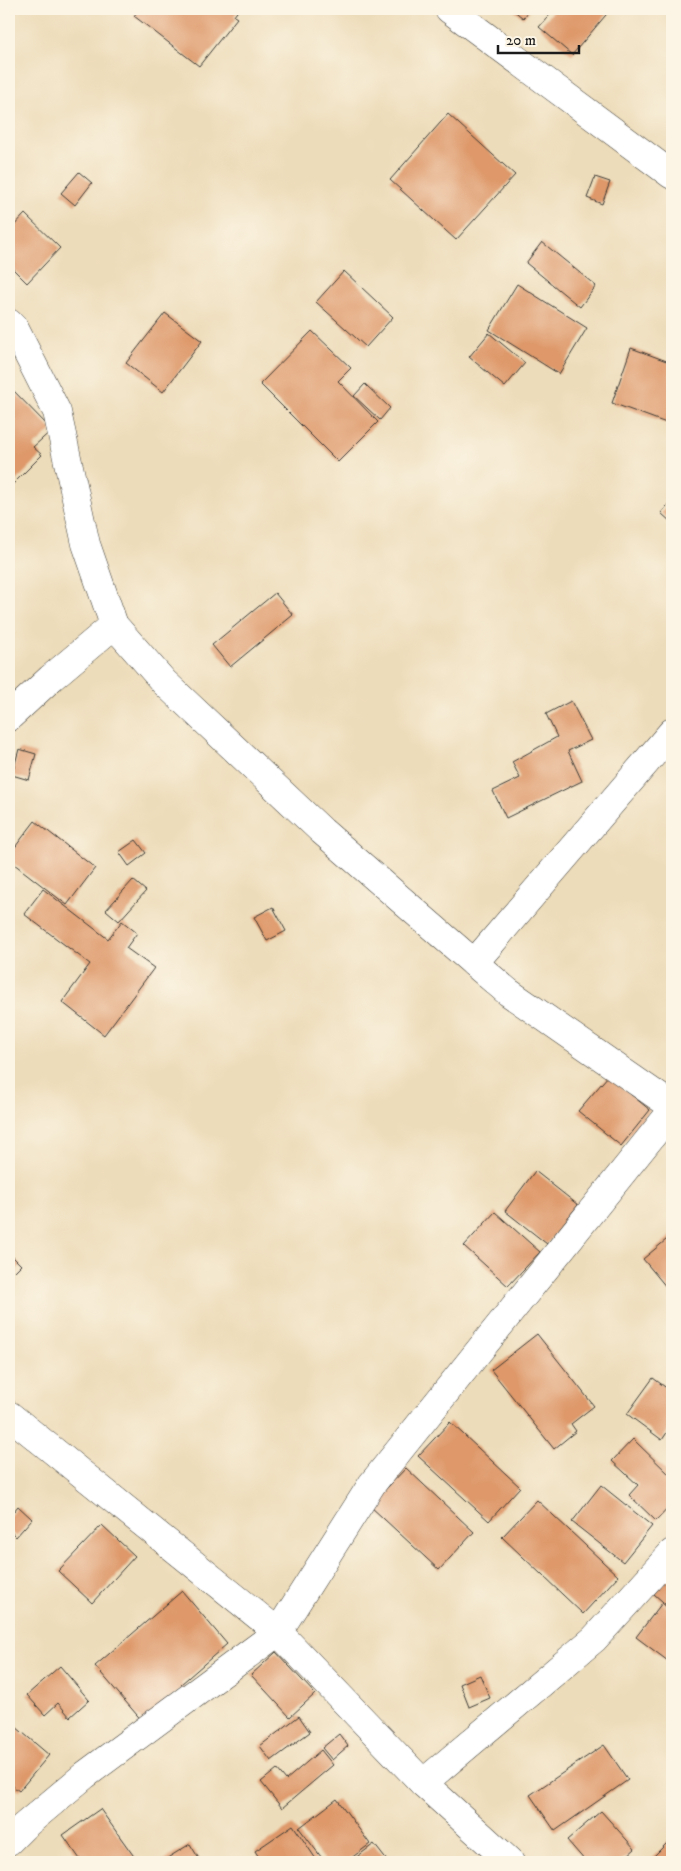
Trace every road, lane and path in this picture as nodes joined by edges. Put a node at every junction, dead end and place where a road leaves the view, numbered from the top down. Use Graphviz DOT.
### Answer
graph roads {
  1 [pos="449,9"];
  2 [pos="672,175"];
  3 [pos="9,323"];
  4 [pos="114,625"];
  5 [pos="9,717"];
  6 [pos="672,732"];
  7 [pos="474,963"];
  8 [pos="672,1106"];
  9 [pos="672,1111"];
  10 [pos="9,1415"];
  11 [pos="672,1553"];
  12 [pos="278,1632"];
  13 [pos="423,1783"];
  14 [pos="9,1841"];
  15 [pos="496,1858"];
  1 -- 2 [label="street"];
  3 -- 4 [label="street"];
  4 -- 5 [label="street"];
  4 -- 7 [label="street"];
  6 -- 7 [label="street"];
  7 -- 8 [label="street"];
  9 -- 12 [label="street"];
  10 -- 12 [label="street"];
  11 -- 13 [label="street"];
  12 -- 13 [label="street"];
  12 -- 14 [label="street"];
  13 -- 15 [label="street"];
}
